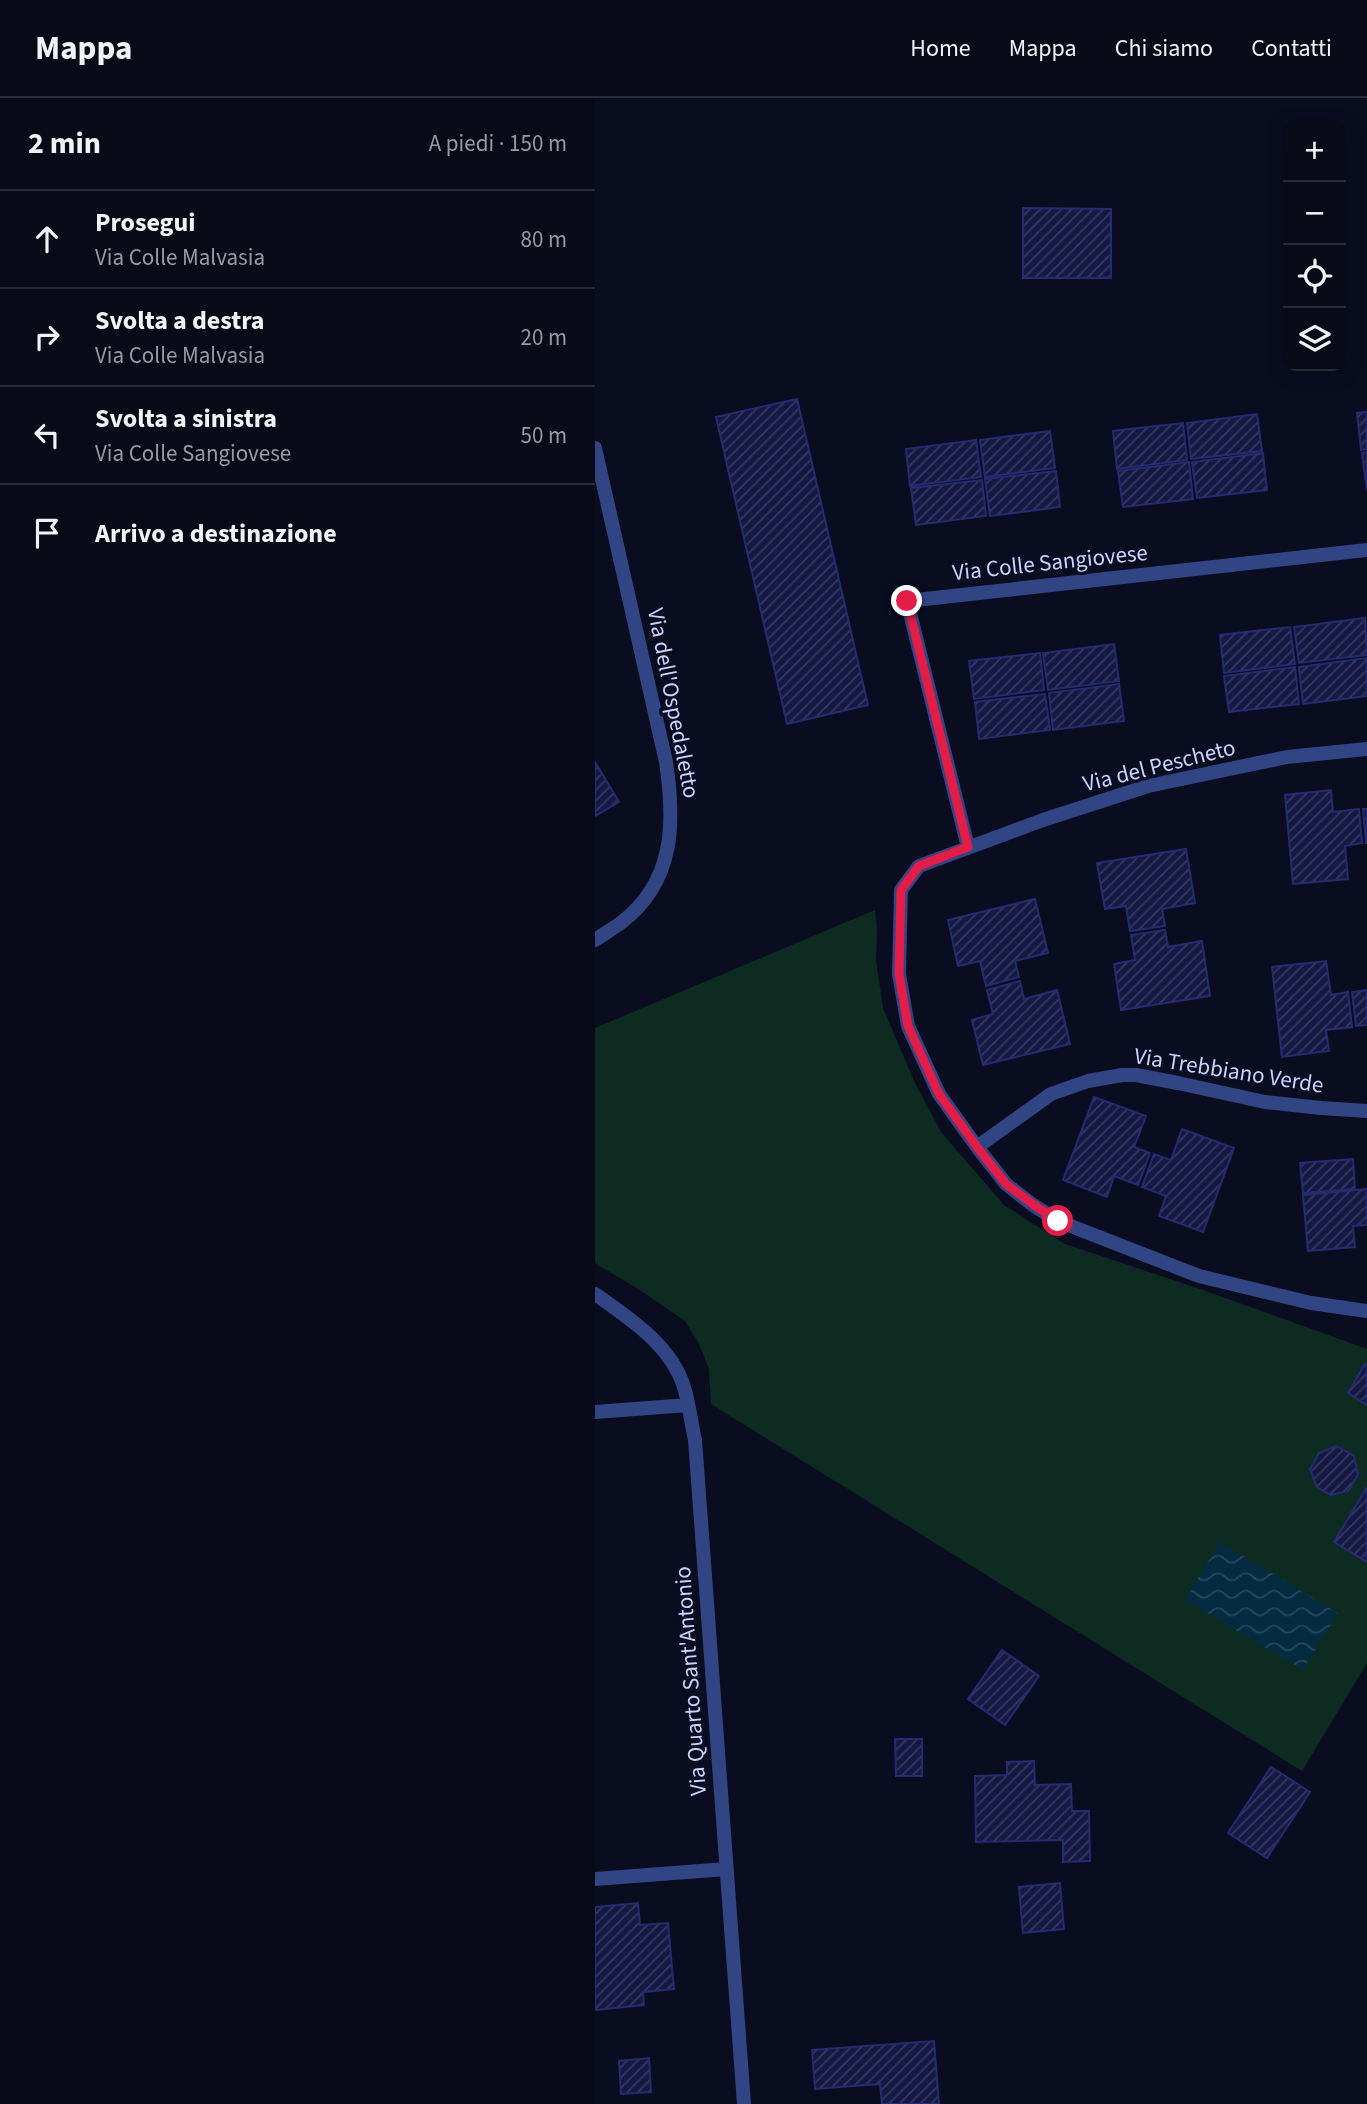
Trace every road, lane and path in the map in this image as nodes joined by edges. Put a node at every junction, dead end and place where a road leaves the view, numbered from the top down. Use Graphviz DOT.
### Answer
graph roads {
  1 [pos="595,448"];
  2 [pos="1367,550"];
  3 [pos="1367,749"];
  4 [pos="968,847"];
  5 [pos="595,940"];
  6 [pos="1367,1111"];
  7 [pos="977,1147"];
  8 [pos="595,1294"];
  9 [pos="1367,1311"];
  10 [pos="688,1405"];
  11 [pos="595,1412"];
  12 [pos="726,1870"];
  13 [pos="595,1879"];
  14 [pos="744,2104"];
  1 -- 5 [label="street, Via dell'Ospedaletto"];
  2 -- 4 [label="street, Via Colle Sangiovese"];
  3 -- 4 [label="street, Via del Pescheto"];
  4 -- 7 [label="street, Via del Pescheto"];
  6 -- 7 [label="street, Via Trebbiano Verde"];
  7 -- 9 [label="street, Via del Pescheto"];
  8 -- 10 [label="street, Via Quarto Sant'Antonio"];
  10 -- 11 [label="street"];
  10 -- 12 [label="street, Via Quarto Sant'Antonio"];
  12 -- 13 [label="street"];
  12 -- 14 [label="street, Via Quarto Sant'Antonio"];
}
